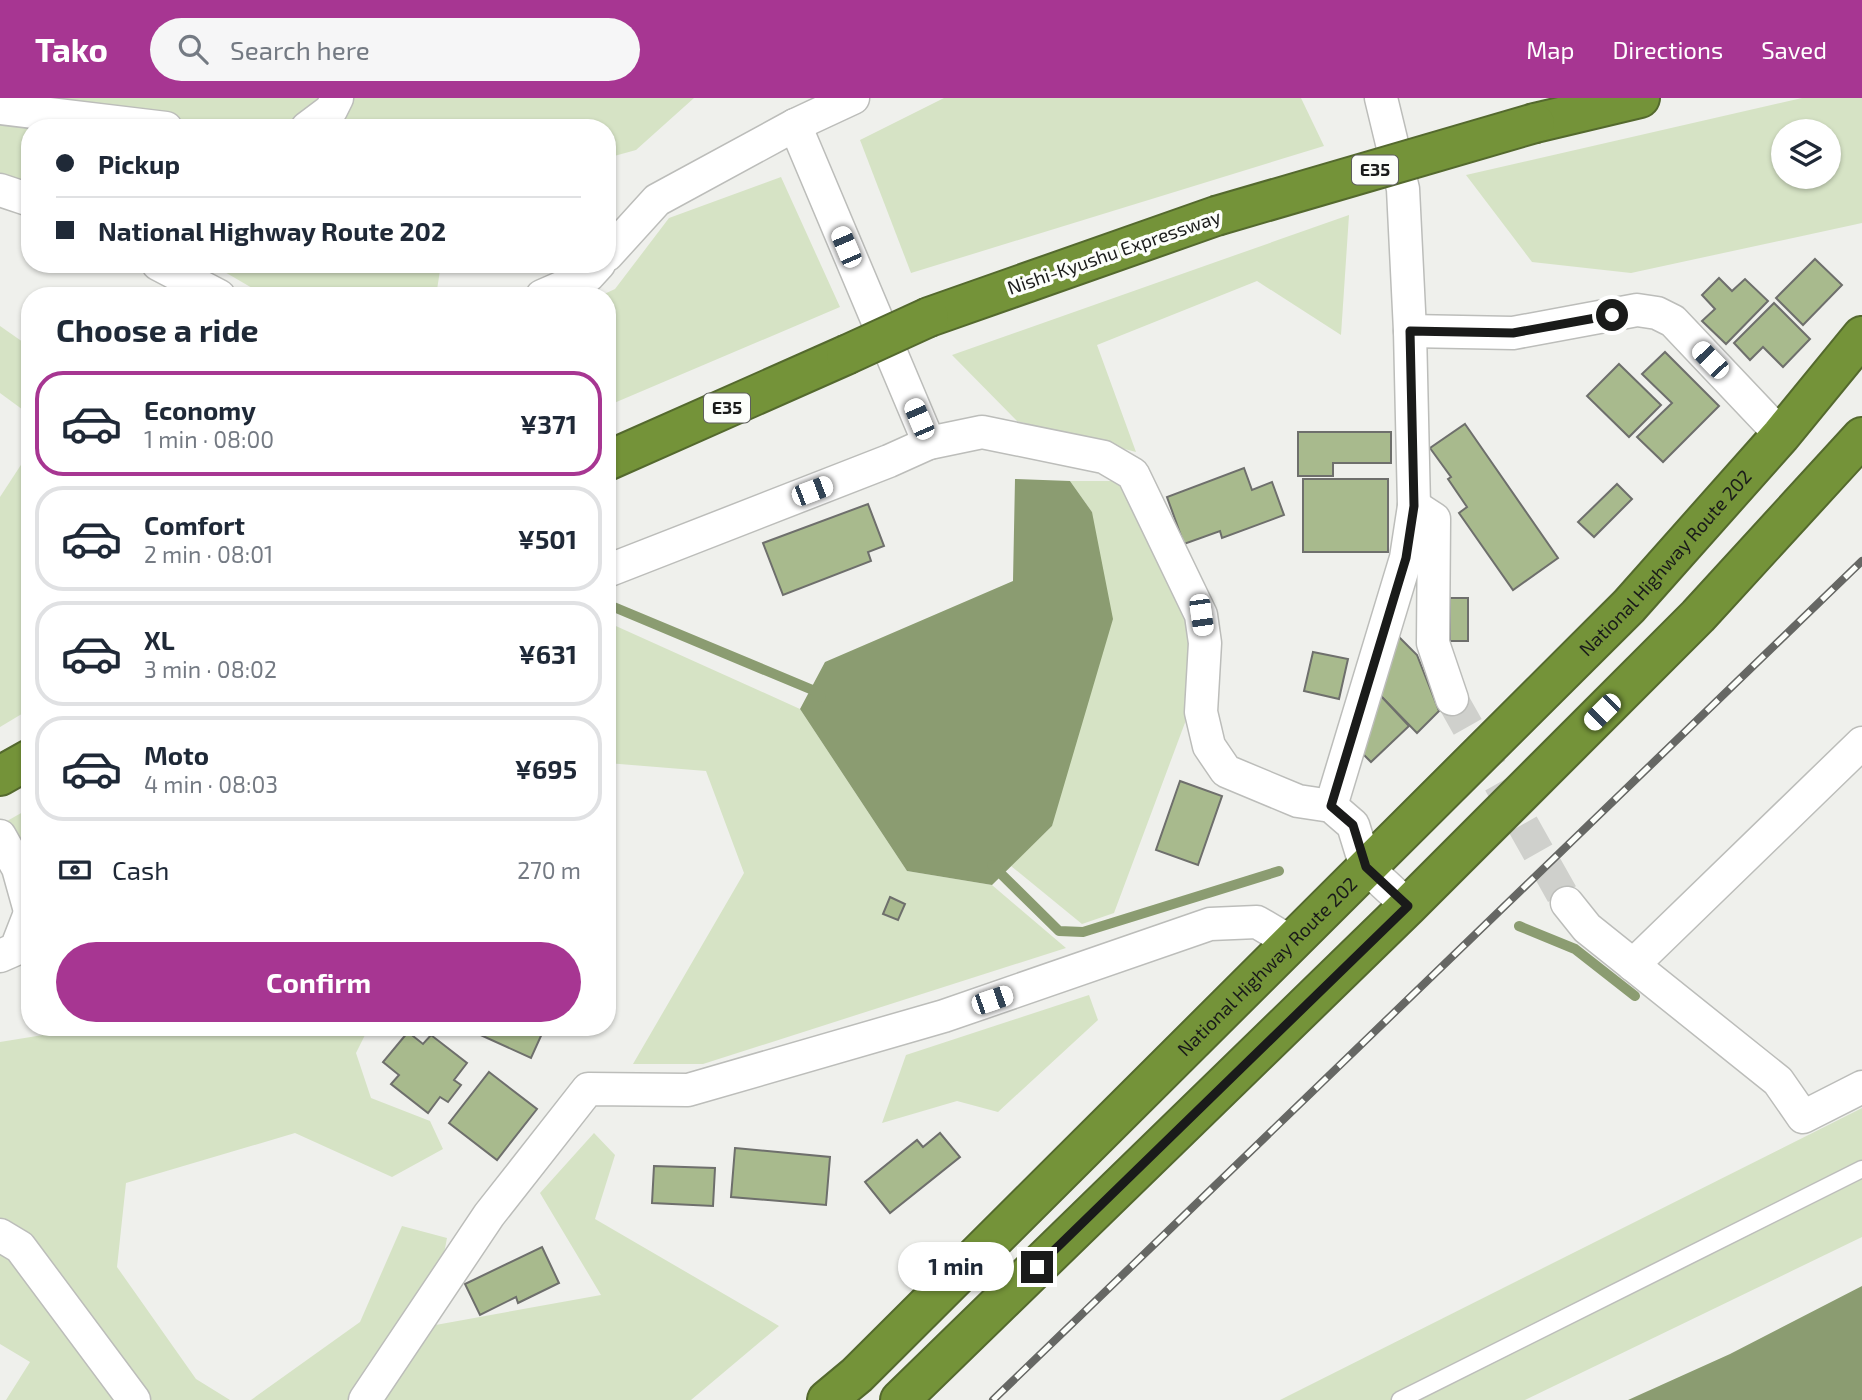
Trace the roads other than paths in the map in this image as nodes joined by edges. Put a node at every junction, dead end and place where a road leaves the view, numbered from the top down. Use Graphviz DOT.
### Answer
graph roads {
  1 [pos="337,98"];
  2 [pos="853,98"];
  3 [pos="1381,98"];
  4 [pos="1640,98"];
  5 [pos="0,108"];
  6 [pos="91,119"];
  7 [pos="319,119"];
  8 [pos="794,125"];
  9 [pos="0,190"];
  10 [pos="21,197"];
  11 [pos="616,245"];
  12 [pos="175,273"];
  13 [pos="591,273"];
  14 [pos="202,287"];
  15 [pos="563,287"];
  16 [pos="1410,331"];
  17 [pos="1862,335"];
  18 [pos="1781,435"];
  19 [pos="1862,437"];
  20 [pos="929,443"];
  21 [pos="616,457"];
  22 [pos="1414,506"];
  23 [pos="616,567"];
  24 [pos="1452,699"];
  25 [pos="1862,743"];
  26 [pos="21,764"];
  27 [pos="0,776"];
  28 [pos="1331,806"];
  29 [pos="0,836"];
  30 [pos="1366,867"];
  31 [pos="21,879"];
  32 [pos="1567,903"];
  33 [pos="1408,906"];
  34 [pos="21,936"];
  35 [pos="1292,942"];
  36 [pos="0,956"];
  37 [pos="1633,965"];
  38 [pos="1862,1087"];
  39 [pos="1862,1169"];
  40 [pos="0,1236"];
  41 [pos="134,1400"];
  42 [pos="365,1400"];
  43 [pos="827,1400"];
  44 [pos="900,1400"];
  45 [pos="1400,1400"];
  1 -- 7 [label="street"];
  2 -- 8 [label="street"];
  3 -- 16 [label="street"];
  4 -- 21 [label="highway, Nishi-Kyushu Expressway / E35, bridge"];
  5 -- 6 [label="street"];
  8 -- 11 [label="street"];
  8 -- 20 [label="street"];
  9 -- 10 [label="street"];
  12 -- 14 [label="street"];
  13 -- 15 [label="street"];
  16 -- 18 [label="street"];
  16 -- 22 [label="street"];
  17 -- 18 [label="highway, National Highway Route 202"];
  18 -- 30 [label="highway, National Highway Route 202"];
  19 -- 33 [label="highway"];
  20 -- 23 [label="street"];
  20 -- 28 [label="street"];
  22 -- 24 [label="street"];
  22 -- 28 [label="street"];
  25 -- 37 [label="street"];
  26 -- 27 [label="highway"];
  28 -- 30 [label="street"];
  29 -- 31 [label="street"];
  30 -- 33 [label="street"];
  30 -- 35 [label="highway, National Highway Route 202"];
  32 -- 37 [label="street"];
  33 -- 44 [label="highway"];
  34 -- 36 [label="street"];
  35 -- 42 [label="street"];
  35 -- 43 [label="highway, National Highway Route 202"];
  37 -- 38 [label="street"];
  39 -- 45 [label="lane"];
  40 -- 41 [label="street"];
}
